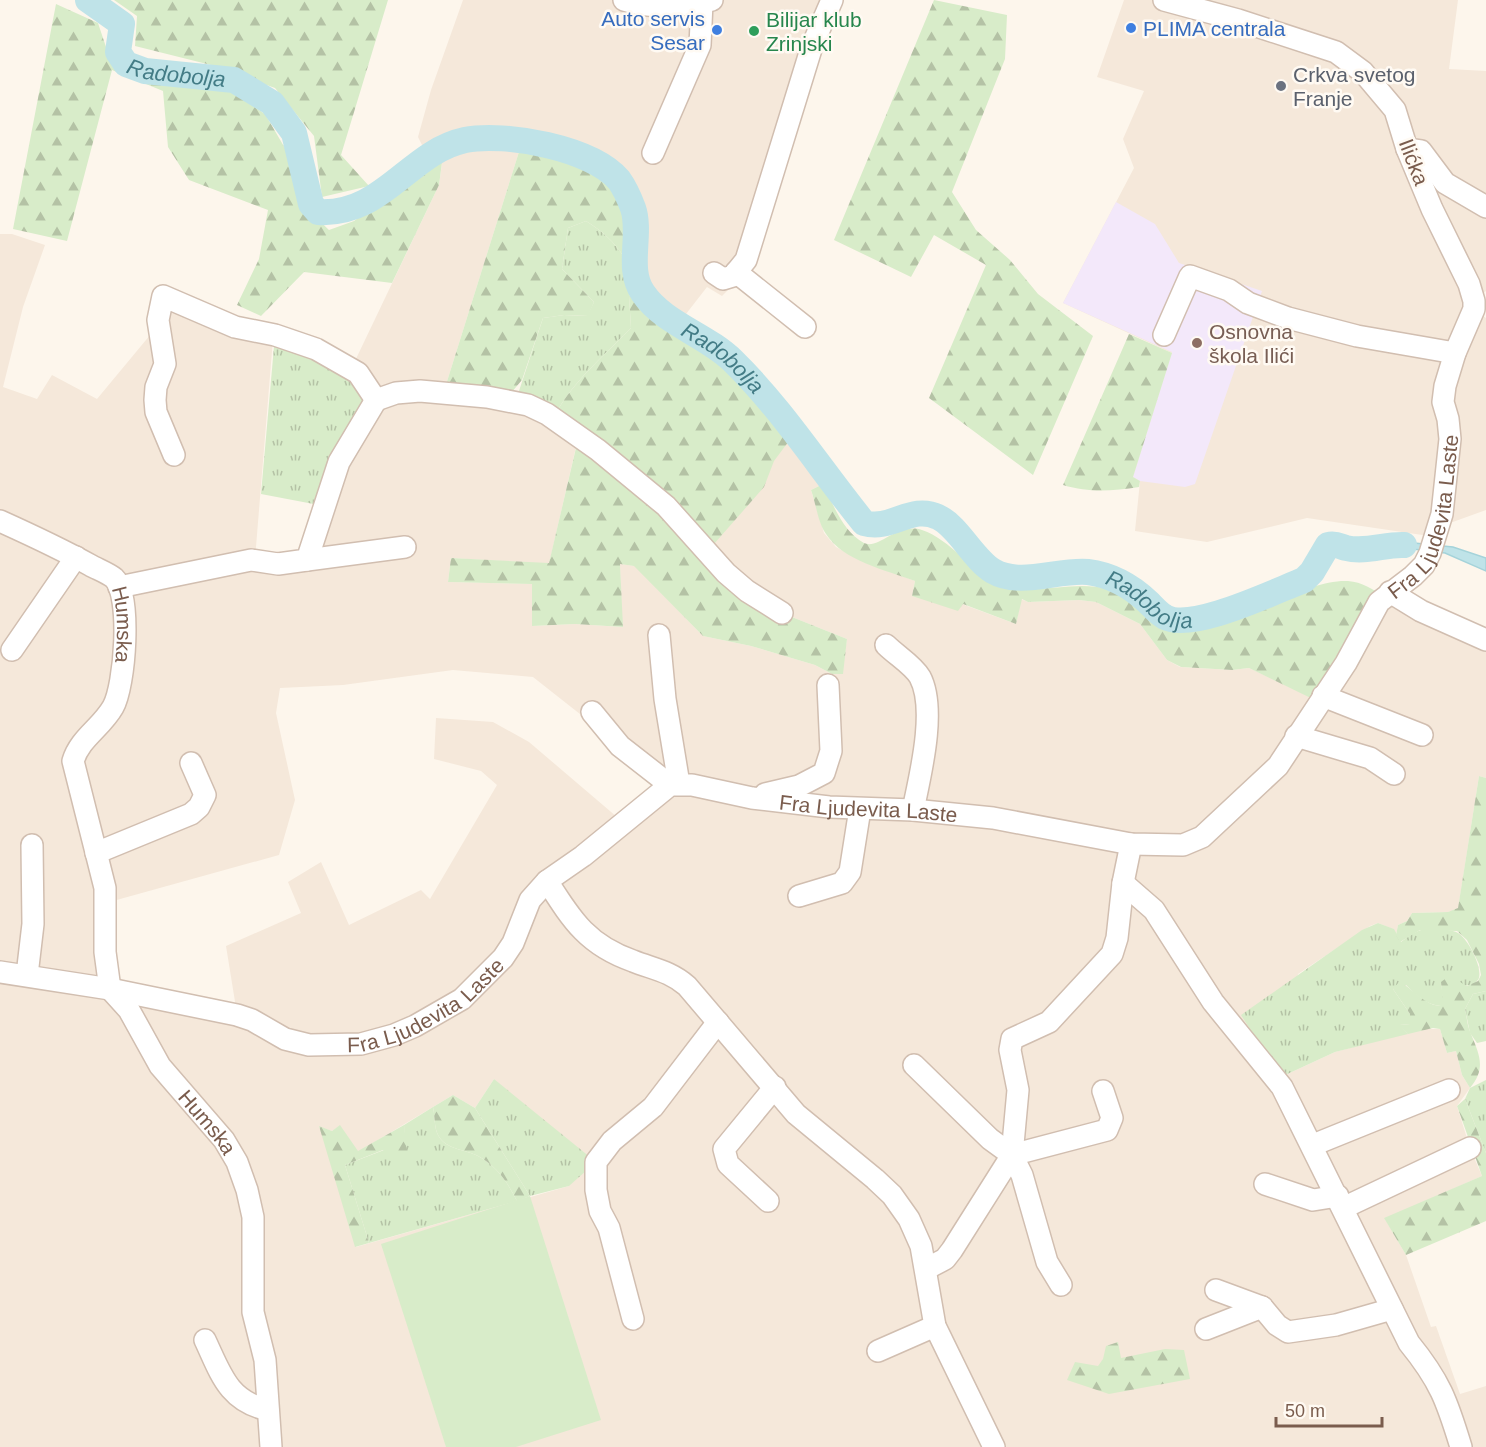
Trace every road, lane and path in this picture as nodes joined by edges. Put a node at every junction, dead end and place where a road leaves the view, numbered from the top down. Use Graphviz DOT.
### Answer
graph roads {
  1 [pos="624,0"];
  2 [pos="832,0"];
  3 [pos="1164,0"];
  4 [pos="707,1"];
  5 [pos="1407,149"];
  6 [pos="653,153"];
  7 [pos="1486,207"];
  8 [pos="736,272"];
  9 [pos="714,273"];
  10 [pos="1480,314"];
  11 [pos="805,327"];
  12 [pos="1164,335"];
  13 [pos="1455,353"];
  14 [pos="376,400"];
  15 [pos="174,455"];
  16 [pos="0,521"];
  17 [pos="405,547"];
  18 [pos="76,557"];
  19 [pos="307,560"];
  20 [pos="119,587"];
  21 [pos="1390,592"];
  22 [pos="782,613"];
  23 [pos="658,635"];
  24 [pos="1486,640"];
  25 [pos="886,645"];
  26 [pos="12,650"];
  27 [pos="828,685"];
  28 [pos="1323,696"];
  29 [pos="592,712"];
  30 [pos="1422,735"];
  31 [pos="1296,736"];
  32 [pos="191,764"];
  33 [pos="1394,774"];
  34 [pos="675,785"];
  35 [pos="752,798"];
  36 [pos="860,809"];
  37 [pos="913,810"];
  38 [pos="1131,844"];
  39 [pos="32,845"];
  40 [pos="96,853"];
  41 [pos="547,882"];
  42 [pos="1123,883"];
  43 [pos="799,896"];
  44 [pos="0,972"];
  45 [pos="27,975"];
  46 [pos="110,989"];
  47 [pos="718,1022"];
  48 [pos="914,1065"];
  49 [pos="775,1087"];
  50 [pos="1449,1090"];
  51 [pos="1104,1091"];
  52 [pos="1313,1145"];
  53 [pos="1470,1148"];
  54 [pos="1012,1155"];
  55 [pos="1265,1184"];
  56 [pos="768,1201"];
  57 [pos="1340,1202"];
  58 [pos="926,1269"];
  59 [pos="1061,1285"];
  60 [pos="1216,1290"];
  61 [pos="1262,1307"];
  62 [pos="1392,1309"];
  63 [pos="633,1319"];
  64 [pos="935,1326"];
  65 [pos="1206,1329"];
  66 [pos="205,1340"];
  67 [pos="878,1351"];
  68 [pos="268,1410"];
  69 [pos="271,1447"];
  70 [pos="994,1447"];
  71 [pos="1461,1447"];
  1 -- 4 [label="street"];
  2 -- 8 [label="street"];
  3 -- 5 [label="street, Ilićka"];
  4 -- 6 [label="street"];
  5 -- 7 [label="street"];
  5 -- 10 [label="street, Ilićka"];
  8 -- 9 [label="street"];
  8 -- 11 [label="street"];
  10 -- 13 [label="street, Fra Ljudevita Laste"];
  12 -- 13 [label="street"];
  13 -- 21 [label="street, Fra Ljudevita Laste"];
  14 -- 15 [label="street"];
  14 -- 19 [label="street"];
  14 -- 22 [label="street"];
  16 -- 18 [label="street, Humska"];
  17 -- 19 [label="street"];
  18 -- 20 [label="street, Humska"];
  18 -- 26 [label="street"];
  19 -- 20 [label="street"];
  20 -- 40 [label="street, Humska"];
  21 -- 24 [label="street"];
  21 -- 28 [label="street, Fra Ljudevita Laste"];
  23 -- 34 [label="street"];
  25 -- 37 [label="street"];
  27 -- 35 [label="street"];
  28 -- 30 [label="street"];
  28 -- 31 [label="street, Fra Ljudevita Laste"];
  29 -- 34 [label="street"];
  31 -- 33 [label="street"];
  31 -- 38 [label="street, Fra Ljudevita Laste"];
  32 -- 40 [label="street"];
  34 -- 35 [label="street, Fra Ljudevita Laste"];
  34 -- 41 [label="street, Fra Ljudevita Laste"];
  35 -- 36 [label="street, Fra Ljudevita Laste"];
  36 -- 37 [label="street, Fra Ljudevita Laste"];
  36 -- 43 [label="street"];
  37 -- 38 [label="street, Fra Ljudevita Laste"];
  38 -- 42 [label="street"];
  39 -- 45 [label="street"];
  40 -- 46 [label="street, Humska"];
  41 -- 46 [label="street, Fra Ljudevita Laste"];
  41 -- 47 [label="street"];
  42 -- 52 [label="street"];
  42 -- 54 [label="street"];
  44 -- 45 [label="street, Fra Ljudevita Laste"];
  45 -- 46 [label="street, Fra Ljudevita Laste"];
  46 -- 68 [label="street, Humska"];
  47 -- 49 [label="street"];
  47 -- 63 [label="street"];
  48 -- 54 [label="street"];
  49 -- 56 [label="street"];
  49 -- 58 [label="street"];
  50 -- 52 [label="street"];
  51 -- 54 [label="street"];
  52 -- 57 [label="street"];
  53 -- 57 [label="street"];
  54 -- 58 [label="street"];
  54 -- 59 [label="street"];
  55 -- 57 [label="street"];
  57 -- 62 [label="street"];
  58 -- 64 [label="street"];
  60 -- 61 [label="street"];
  61 -- 62 [label="street"];
  61 -- 65 [label="street"];
  62 -- 71 [label="street"];
  64 -- 67 [label="street"];
  64 -- 70 [label="street"];
  66 -- 68 [label="street"];
  68 -- 69 [label="street, Humska"];
}
